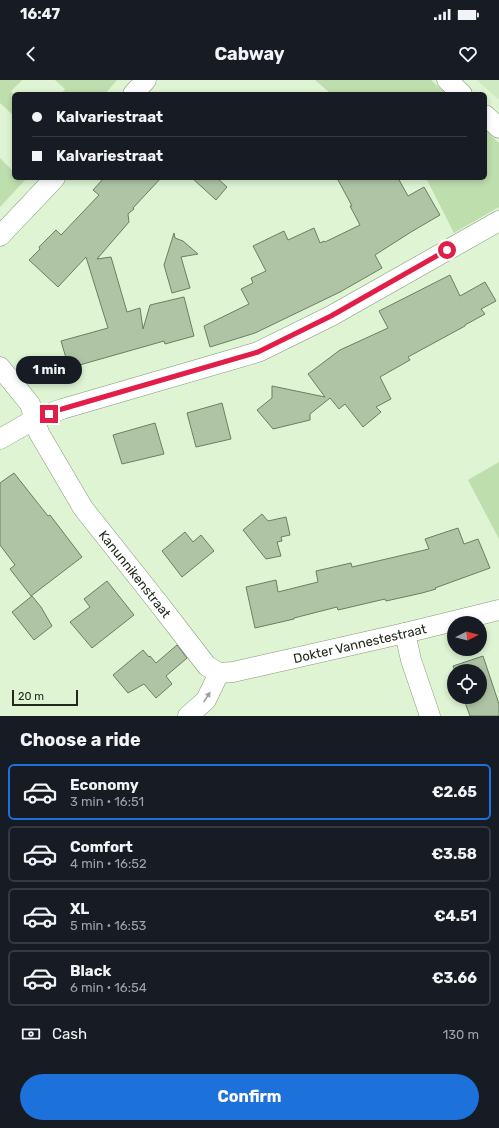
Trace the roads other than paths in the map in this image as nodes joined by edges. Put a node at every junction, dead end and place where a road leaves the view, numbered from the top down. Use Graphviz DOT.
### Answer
graph roads {
  1 [pos="146,80"];
  2 [pos="447,80"];
  3 [pos="135,92"];
  4 [pos="460,92"];
  5 [pos="487,117"];
  6 [pos="499,128"];
  7 [pos="53,180"];
  8 [pos="499,221"];
  9 [pos="0,236"];
  10 [pos="0,367"];
  11 [pos="35,419"];
  12 [pos="0,439"];
  13 [pos="499,610"];
  14 [pos="405,633"];
  15 [pos="219,673"];
  16 [pos="188,716"];
  17 [pos="430,716"];
  1 -- 3 [label="street"];
  2 -- 4 [label="street"];
  5 -- 6 [label="street"];
  7 -- 9 [label="street"];
  8 -- 11 [label="street"];
  10 -- 11 [label="street, Kanunnikenstraat"];
  11 -- 12 [label="street"];
  11 -- 15 [label="street, Kanunnikenstraat"];
  13 -- 14 [label="street, Dokter Vannestestraat"];
  14 -- 15 [label="street, Dokter Vannestestraat"];
  14 -- 17 [label="street"];
  16 -- 15 [label="street, one-way"];
}
